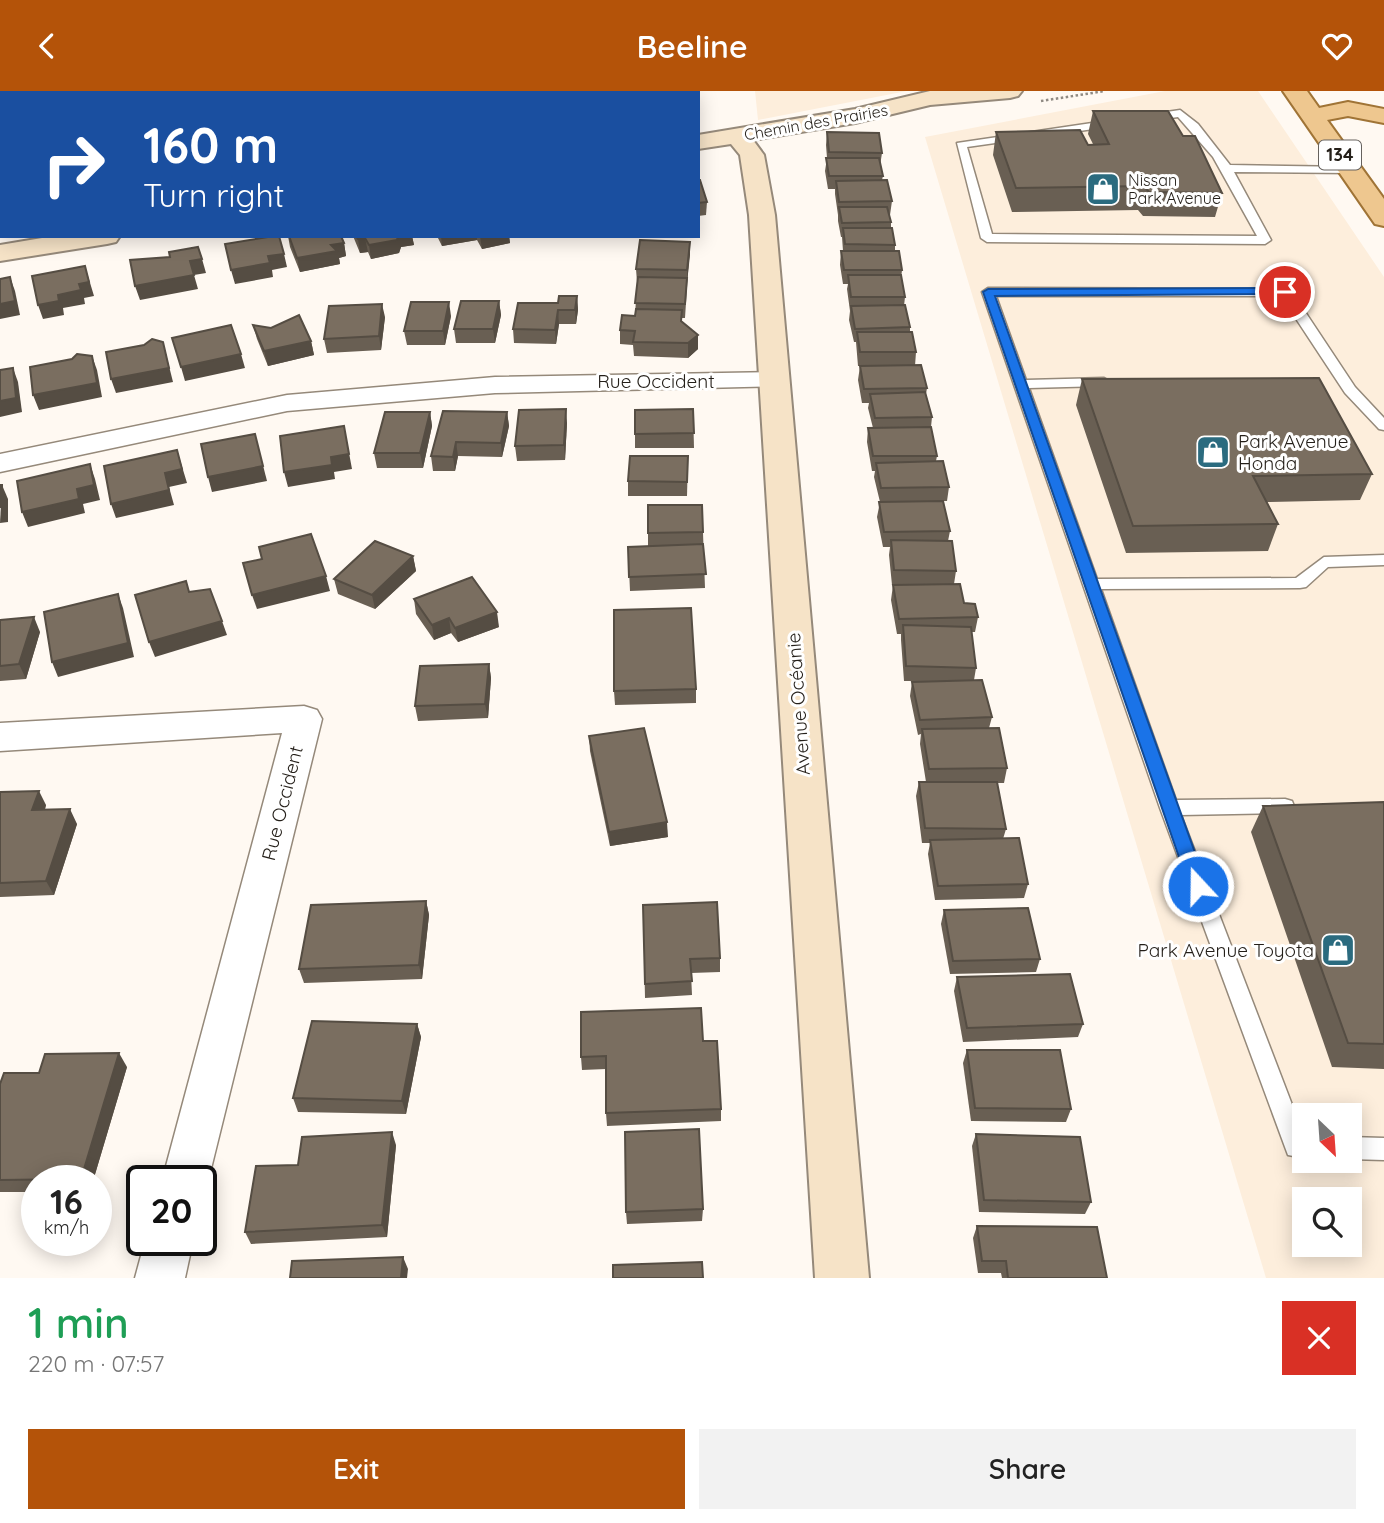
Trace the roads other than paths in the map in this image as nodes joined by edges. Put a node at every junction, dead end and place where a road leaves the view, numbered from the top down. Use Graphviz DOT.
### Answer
graph roads {
  1 [pos="959,91"];
  2 [pos="1010,91"];
  3 [pos="1295,91"];
  4 [pos="929,95"];
  5 [pos="1313,116"];
  6 [pos="1384,117"];
  7 [pos="738,136"];
  8 [pos="700,142"];
  9 [pos="1226,169"];
  10 [pos="1351,170"];
  11 [pos="1384,218"];
  12 [pos="94,238"];
  13 [pos="0,253"];
  14 [pos="774,380"];
  15 [pos="1114,382"];
  16 [pos="1020,384"];
  17 [pos="1384,426"];
  18 [pos="0,463"];
  19 [pos="1384,560"];
  20 [pos="1091,584"];
  21 [pos="0,737"];
  22 [pos="1303,805"];
  23 [pos="1169,808"];
  24 [pos="1292,1136"];
  25 [pos="1362,1148"];
  26 [pos="1384,1149"];
  27 [pos="189,1165"];
  28 [pos="165,1256"];
  29 [pos="160,1278"];
  30 [pos="842,1278"];
  1 -- 4 [label="street, Chemin des Prairies"];
  2 -- 4 [label="street, Chemin des Prairies"];
  3 -- 5 [label="main road, 134"];
  4 -- 7 [label="street, Chemin des Prairies"];
  5 -- 6 [label="main road"];
  5 -- 10 [label="main road, 134"];
  7 -- 8 [label="street, Chemin des Prairies"];
  7 -- 14 [label="street, Avenue Océanie"];
  9 -- 9 [label="lane"];
  9 -- 10 [label="lane"];
  10 -- 11 [label="main road, 134"];
  12 -- 13 [label="street"];
  14 -- 18 [label="street, Rue Occident"];
  14 -- 30 [label="street, Avenue Océanie"];
  15 -- 16 [label="lane"];
  16 -- 17 [label="lane"];
  16 -- 20 [label="lane"];
  19 -- 20 [label="lane"];
  20 -- 23 [label="lane"];
  21 -- 27 [label="street, Rue Occident"];
  22 -- 23 [label="lane"];
  23 -- 24 [label="lane"];
  25 -- 26 [label="lane"];
  28 -- 29 [label="street"];
}
